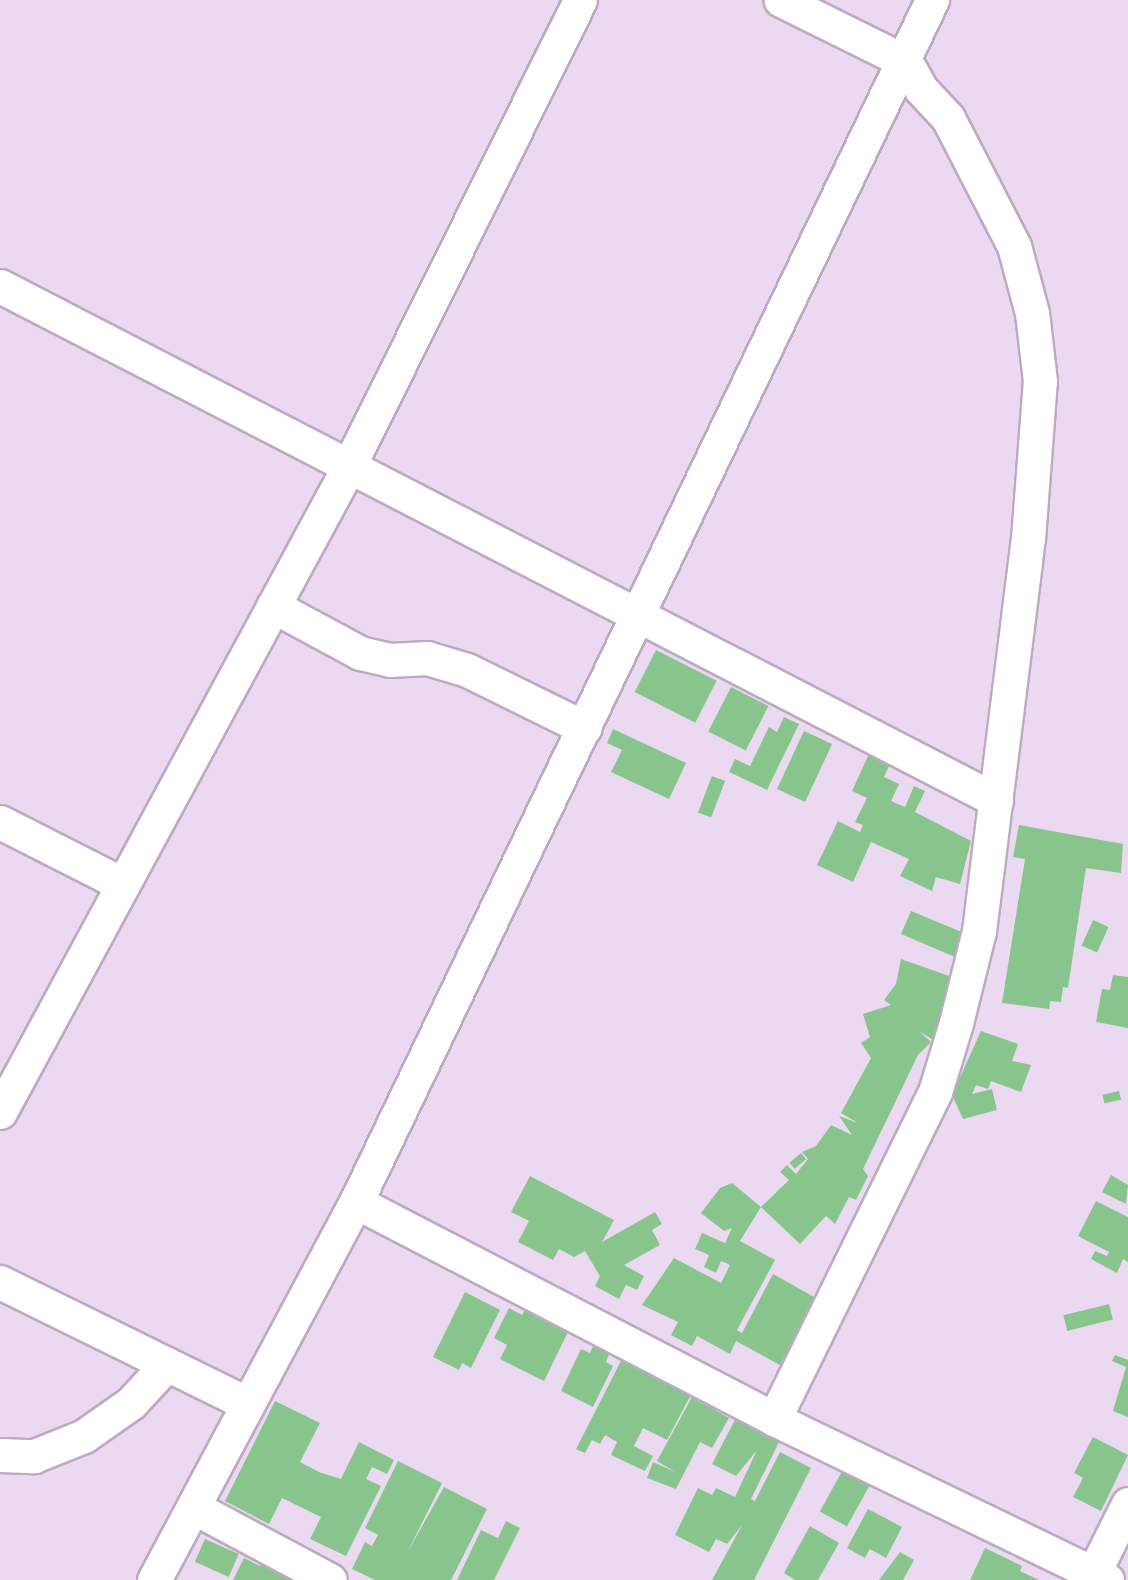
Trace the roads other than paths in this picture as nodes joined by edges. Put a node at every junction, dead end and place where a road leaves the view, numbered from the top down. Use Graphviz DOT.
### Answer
graph roads {
  1 [pos="580,0"];
  2 [pos="781,0"];
  3 [pos="932,0"];
  4 [pos="906,62"];
  5 [pos="0,286"];
  6 [pos="348,468"];
  7 [pos="273,606"];
  8 [pos="640,617"];
  9 [pos="585,728"];
  10 [pos="996,800"];
  11 [pos="0,822"];
  12 [pos="122,884"];
  13 [pos="0,1112"];
  14 [pos="356,1202"];
  15 [pos="0,1282"];
  16 [pos="167,1364"];
  17 [pos="248,1404"];
  18 [pos="774,1419"];
  19 [pos="0,1455"];
  20 [pos="1128,1504"];
  21 [pos="193,1507"];
  22 [pos="1097,1577"];
  23 [pos="154,1580"];
  24 [pos="330,1580"];
  1 -- 6 [label="street"];
  2 -- 4 [label="street"];
  3 -- 4 [label="street"];
  4 -- 8 [label="street"];
  4 -- 10 [label="street"];
  5 -- 6 [label="street"];
  6 -- 7 [label="street"];
  6 -- 8 [label="street"];
  7 -- 9 [label="street"];
  7 -- 12 [label="street"];
  8 -- 9 [label="street"];
  8 -- 10 [label="street"];
  9 -- 14 [label="street"];
  10 -- 18 [label="street"];
  11 -- 12 [label="street"];
  12 -- 13 [label="street"];
  14 -- 17 [label="street"];
  14 -- 18 [label="street"];
  15 -- 16 [label="street"];
  16 -- 17 [label="street"];
  16 -- 19 [label="street"];
  17 -- 21 [label="street"];
  18 -- 22 [label="street"];
  20 -- 22 [label="street"];
  21 -- 23 [label="street"];
  21 -- 24 [label="street"];
}
